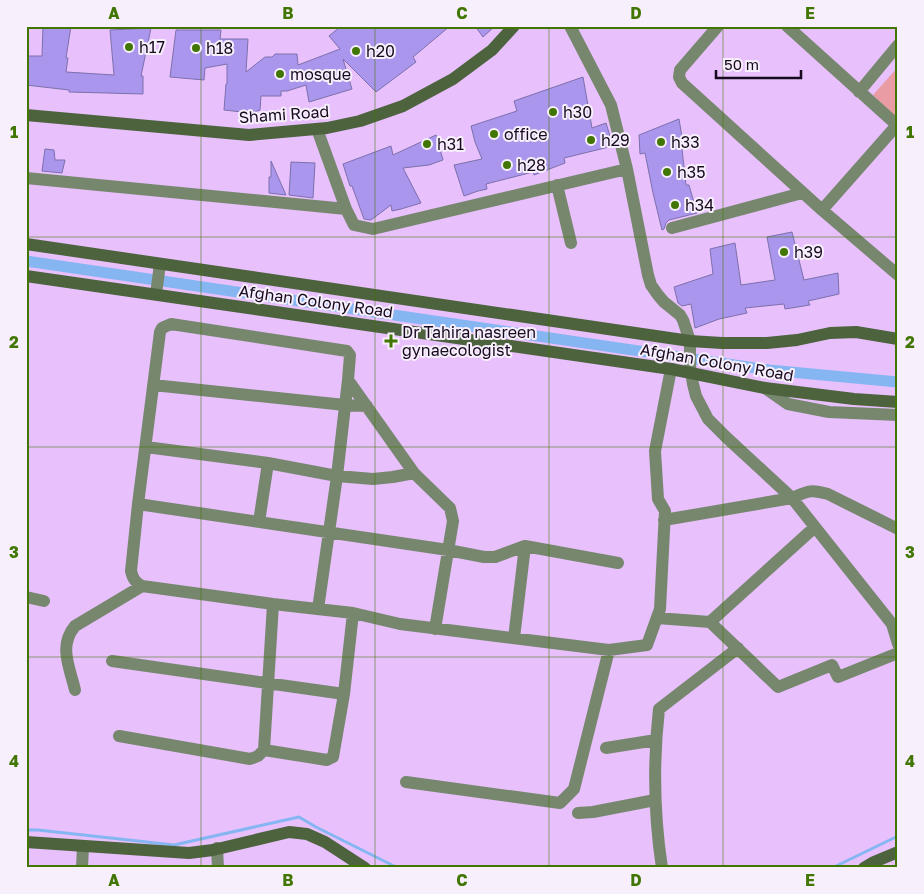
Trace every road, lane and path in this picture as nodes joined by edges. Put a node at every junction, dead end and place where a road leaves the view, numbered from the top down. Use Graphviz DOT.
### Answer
graph roads {
  1 [pos="514,26"];
  2 [pos="570,26"];
  3 [pos="718,26"];
  4 [pos="787,26"];
  5 [pos="898,45"];
  6 [pos="859,92"];
  7 [pos="26,116"];
  8 [pos="897,126"];
  9 [pos="317,129"];
  10 [pos="628,169"];
  11 [pos="26,178"];
  12 [pos="557,186"];
  13 [pos="802,192"];
  14 [pos="346,209"];
  15 [pos="822,210"];
  16 [pos="672,228"];
  17 [pos="571,243"];
  18 [pos="26,244"];
  19 [pos="160,264"];
  20 [pos="898,275"];
  21 [pos="26,276"];
  22 [pos="156,294"];
  23 [pos="898,340"];
  24 [pos="691,345"];
  25 [pos="671,369"];
  26 [pos="690,369"];
  27 [pos="348,380"];
  28 [pos="153,385"];
  29 [pos="765,388"];
  30 [pos="898,402"];
  31 [pos="345,405"];
  32 [pos="367,406"];
  33 [pos="898,415"];
  34 [pos="146,447"];
  35 [pos="268,464"];
  36 [pos="414,472"];
  37 [pos="337,476"];
  38 [pos="792,498"];
  39 [pos="138,504"];
  40 [pos="664,520"];
  41 [pos="259,522"];
  42 [pos="815,527"];
  43 [pos="898,529"];
  44 [pos="329,533"];
  45 [pos="525,546"];
  46 [pos="448,550"];
  47 [pos="618,563"];
  48 [pos="142,586"];
  49 [pos="26,597"];
  50 [pos="44,601"];
  51 [pos="273,604"];
  52 [pos="318,609"];
  53 [pos="353,613"];
  54 [pos="657,618"];
  55 [pos="710,622"];
  56 [pos="435,629"];
  57 [pos="514,638"];
  58 [pos="897,639"];
  59 [pos="738,648"];
  60 [pos="609,650"];
  61 [pos="898,653"];
  62 [pos="112,661"];
  63 [pos="269,683"];
  64 [pos="75,690"];
  65 [pos="344,694"];
  66 [pos="120,736"];
  67 [pos="656,740"];
  68 [pos="606,748"];
  69 [pos="264,750"];
  70 [pos="406,782"];
  71 [pos="655,800"];
  72 [pos="578,813"];
  73 [pos="26,842"];
  74 [pos="83,846"];
  75 [pos="217,848"];
  76 [pos="898,852"];
  77 [pos="82,868"];
  78 [pos="218,868"];
  79 [pos="365,868"];
  80 [pos="662,868"];
  81 [pos="864,868"];
  1 -- 9 [label="main road, Shami Road"];
  2 -- 10 [label="street"];
  3 -- 13 [label="street"];
  4 -- 6 [label="street"];
  5 -- 6 [label="street"];
  6 -- 8 [label="street"];
  7 -- 9 [label="main road, Shami Road"];
  8 -- 15 [label="street"];
  9 -- 14 [label="street"];
  10 -- 12 [label="street"];
  10 -- 24 [label="street"];
  11 -- 14 [label="street"];
  12 -- 14 [label="street"];
  12 -- 17 [label="street"];
  13 -- 15 [label="street"];
  13 -- 16 [label="street"];
  15 -- 20 [label="street"];
  18 -- 19 [label="main road"];
  19 -- 22 [label="street"];
  19 -- 24 [label="main road"];
  21 -- 22 [label="main road, Afghan Colony Road"];
  22 -- 25 [label="main road, Afghan Colony Road"];
  23 -- 24 [label="main road"];
  24 -- 26 [label="street"];
  25 -- 26 [label="main road, Afghan Colony Road"];
  25 -- 40 [label="street"];
  26 -- 29 [label="main road, Afghan Colony Road"];
  26 -- 38 [label="street"];
  27 -- 28 [label="street"];
  27 -- 31 [label="street"];
  27 -- 32 [label="street"];
  28 -- 31 [label="street"];
  28 -- 34 [label="street"];
  29 -- 30 [label="main road, Afghan Colony Road"];
  29 -- 33 [label="street"];
  31 -- 32 [label="street"];
  31 -- 37 [label="street"];
  32 -- 36 [label="street"];
  34 -- 35 [label="street"];
  34 -- 39 [label="street"];
  35 -- 37 [label="street"];
  35 -- 41 [label="street"];
  36 -- 37 [label="street"];
  36 -- 46 [label="street"];
  37 -- 44 [label="street"];
  38 -- 40 [label="street"];
  38 -- 42 [label="street"];
  38 -- 43 [label="street"];
  39 -- 41 [label="street"];
  39 -- 48 [label="street"];
  40 -- 54 [label="street"];
  41 -- 44 [label="street"];
  42 -- 55 [label="street"];
  42 -- 58 [label="street"];
  44 -- 46 [label="street"];
  44 -- 52 [label="street"];
  45 -- 46 [label="street"];
  45 -- 47 [label="street"];
  45 -- 57 [label="street"];
  46 -- 56 [label="street"];
  48 -- 51 [label="street"];
  48 -- 64 [label="street"];
  49 -- 50 [label="street"];
  51 -- 52 [label="street"];
  51 -- 63 [label="street"];
  52 -- 53 [label="street"];
  53 -- 56 [label="street"];
  53 -- 65 [label="street"];
  54 -- 55 [label="street"];
  54 -- 60 [label="street"];
  55 -- 59 [label="street"];
  56 -- 57 [label="street"];
  57 -- 60 [label="street"];
  59 -- 61 [label="street"];
  59 -- 67 [label="street"];
  60 -- 70 [label="street"];
  62 -- 63 [label="street"];
  63 -- 65 [label="street"];
  63 -- 69 [label="street"];
  65 -- 69 [label="street"];
  66 -- 69 [label="street"];
  67 -- 68 [label="street"];
  67 -- 71 [label="street"];
  71 -- 72 [label="street"];
  71 -- 80 [label="street"];
  73 -- 74 [label="main road"];
  74 -- 75 [label="main road"];
  74 -- 77 [label="street"];
  75 -- 78 [label="street"];
  75 -- 79 [label="main road"];
  76 -- 81 [label="main road"];
}
